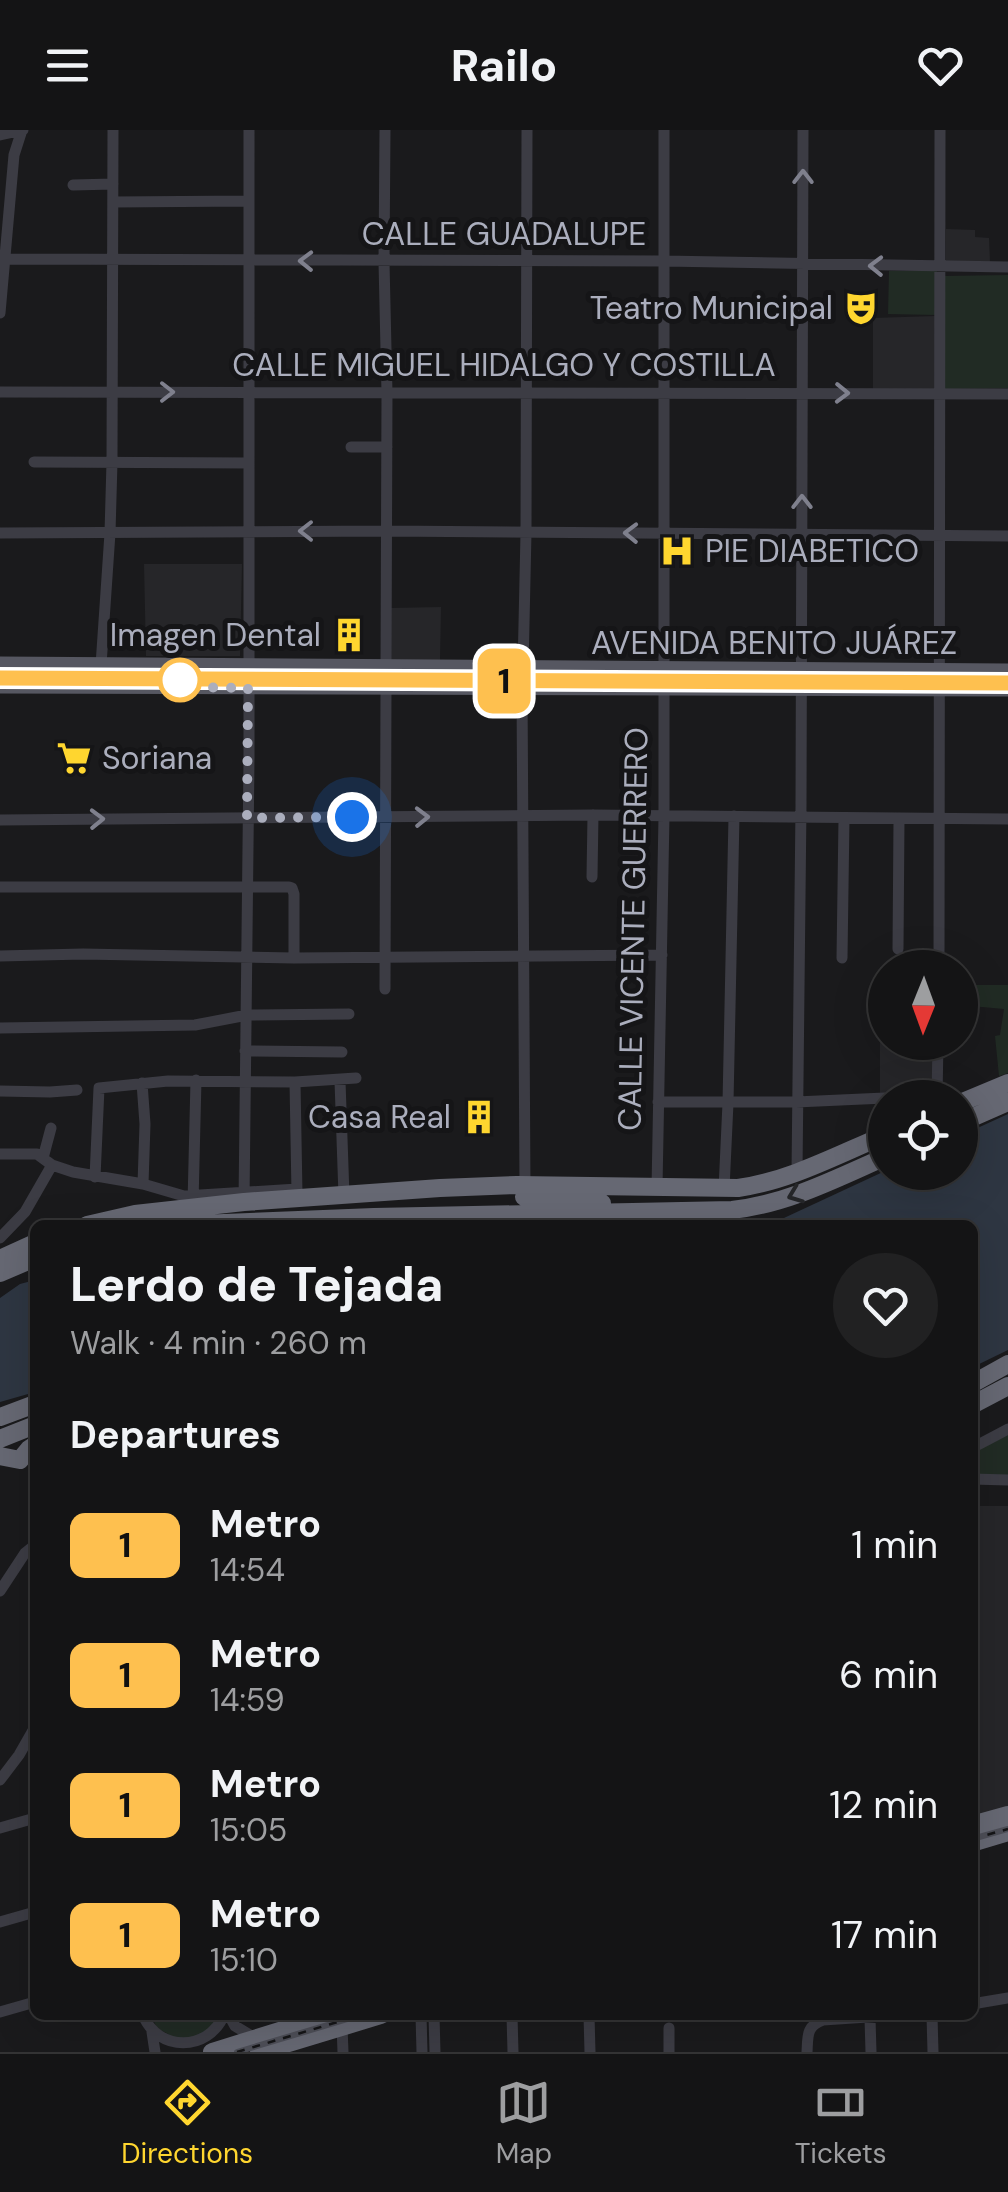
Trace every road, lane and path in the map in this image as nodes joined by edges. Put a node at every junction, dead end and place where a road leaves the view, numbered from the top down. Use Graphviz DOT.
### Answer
graph roads {
  1 [pos="22,130"];
  2 [pos="113,130"];
  3 [pos="249,130"];
  4 [pos="385,130"];
  5 [pos="527,130"];
  6 [pos="664,130"];
  7 [pos="802,130"];
  8 [pos="940,130"];
  9 [pos="0,135"];
  10 [pos="113,184"];
  11 [pos="73,186"];
  12 [pos="250,201"];
  13 [pos="113,202"];
  14 [pos="3,259"];
  15 [pos="250,260"];
  16 [pos="112,261"];
  17 [pos="664,261"];
  18 [pos="384,262"];
  19 [pos="525,262"];
  20 [pos="803,264"];
  21 [pos="940,267"];
  22 [pos="1008,267"];
  23 [pos="0,312"];
  24 [pos="0,392"];
  25 [pos="114,392"];
  26 [pos="250,392"];
  27 [pos="388,393"];
  28 [pos="527,393"];
  29 [pos="663,393"];
  30 [pos="803,393"];
  31 [pos="940,394"];
  32 [pos="1008,394"];
  33 [pos="351,447"];
  34 [pos="387,447"];
  35 [pos="34,462"];
  36 [pos="112,462"];
  37 [pos="248,464"];
  38 [pos="249,531"];
  39 [pos="387,531"];
  40 [pos="526,532"];
  41 [pos="0,533"];
  42 [pos="664,533"];
  43 [pos="802,533"];
  44 [pos="110,534"];
  45 [pos="940,536"];
  46 [pos="1008,536"];
  47 [pos="0,664"];
  48 [pos="100,665"];
  49 [pos="248,666"];
  50 [pos="386,668"];
  51 [pos="524,669"];
  52 [pos="664,669"];
  53 [pos="801,670"];
  54 [pos="940,672"];
  55 [pos="1008,672"];
  56 [pos="0,686"];
  57 [pos="248,688"];
  58 [pos="386,688"];
  59 [pos="522,689"];
  60 [pos="663,689"];
  61 [pos="801,689"];
  62 [pos="1008,689"];
  63 [pos="939,690"];
  64 [pos="593,815"];
  65 [pos="524,816"];
  66 [pos="664,816"];
  67 [pos="734,816"];
  68 [pos="387,817"];
  69 [pos="801,817"];
  70 [pos="247,818"];
  71 [pos="844,818"];
  72 [pos="899,819"];
  73 [pos="939,819"];
  74 [pos="1008,819"];
  75 [pos="0,820"];
  76 [pos="592,877"];
  77 [pos="247,887"];
  78 [pos="0,888"];
  79 [pos="898,948"];
  80 [pos="939,950"];
  81 [pos="662,955"];
  82 [pos="0,956"];
  83 [pos="386,956"];
  84 [pos="523,956"];
  85 [pos="246,958"];
  86 [pos="294,958"];
  87 [pos="842,958"];
  88 [pos="385,989"];
  89 [pos="349,1014"];
  90 [pos="247,1016"];
  91 [pos="0,1028"];
  92 [pos="245,1052"];
  93 [pos="342,1052"];
  94 [pos="356,1078"];
  95 [pos="196,1080"];
  96 [pos="340,1080"];
  97 [pos="245,1081"];
  98 [pos="295,1082"];
  99 [pos="142,1083"];
  100 [pos="1008,1083"];
  101 [pos="77,1090"];
  102 [pos="0,1091"];
  103 [pos="978,1096"];
  104 [pos="868,1099"];
  105 [pos="658,1102"];
  106 [pos="796,1102"];
  107 [pos="1008,1102"];
  108 [pos="728,1103"];
  109 [pos="978,1116"];
  110 [pos="51,1128"];
  111 [pos="868,1142"];
  112 [pos="0,1154"];
  113 [pos="47,1162"];
  114 [pos="868,1164"];
  115 [pos="797,1172"];
  116 [pos="94,1176"];
  117 [pos="143,1184"];
  118 [pos="525,1186"];
  119 [pos="657,1188"];
  120 [pos="724,1189"];
  121 [pos="364,1193"];
  122 [pos="297,1194"];
  123 [pos="344,1196"];
  124 [pos="244,1197"];
  125 [pos="192,1202"];
  126 [pos="692,1211"];
  127 [pos="108,1220"];
  128 [pos="299,1220"];
  129 [pos="0,1238"];
  130 [pos="30,1246"];
  131 [pos="0,1259"];
  132 [pos="30,1260"];
  133 [pos="0,1273"];
  134 [pos="1008,1364"];
  135 [pos="978,1381"];
  136 [pos="1008,1386"];
  137 [pos="978,1402"];
  138 [pos="30,1406"];
  139 [pos="0,1417"];
  140 [pos="30,1427"];
  141 [pos="1008,1429"];
  142 [pos="0,1439"];
  143 [pos="978,1445"];
  144 [pos="30,1448"];
  145 [pos="0,1456"];
  146 [pos="978,1480"];
  147 [pos="1008,1480"];
  148 [pos="30,1549"];
  149 [pos="0,1591"];
  150 [pos="30,1737"];
  151 [pos="0,1780"];
  152 [pos="1008,1814"];
  153 [pos="30,1819"];
  154 [pos="978,1823"];
  155 [pos="0,1828"];
  156 [pos="1008,1832"];
  157 [pos="978,1840"];
  158 [pos="30,1913"];
  159 [pos="0,1922"];
  160 [pos="1008,1998"];
  161 [pos="30,2003"];
  162 [pos="978,2003"];
  163 [pos="0,2012"];
  164 [pos="146,2020"];
  165 [pos="223,2020"];
  166 [pos="230,2020"];
  167 [pos="421,2020"];
  168 [pos="434,2020"];
  169 [pos="512,2020"];
  170 [pos="590,2020"];
  171 [pos="824,2020"];
  172 [pos="870,2020"];
  173 [pos="932,2020"];
  174 [pos="337,2021"];
  175 [pos="669,2028"];
  176 [pos="152,2032"];
  177 [pos="257,2045"];
  178 [pos="155,2052"];
  179 [pos="212,2052"];
  180 [pos="343,2052"];
  181 [pos="422,2052"];
  182 [pos="435,2052"];
  183 [pos="513,2052"];
  184 [pos="590,2052"];
  185 [pos="670,2052"];
  186 [pos="807,2052"];
  187 [pos="871,2052"];
  188 [pos="933,2052"];
  1 -- 9 [label="street"];
  1 -- 14 [label="street"];
  2 -- 10 [label="street"];
  3 -- 12 [label="street"];
  4 -- 18 [label="street"];
  5 -- 19 [label="street"];
  6 -- 17 [label="street, CALLE VICENTE GUERRERO"];
  20 -- 7 [label="street, one-way"];
  8 -- 21 [label="street"];
  10 -- 11 [label="street"];
  10 -- 13 [label="street"];
  12 -- 13 [label="street"];
  12 -- 15 [label="street"];
  13 -- 16 [label="street"];
  14 -- 16 [label="street, CALLE GUADALUPE"];
  14 -- 23 [label="street"];
  15 -- 16 [label="street, CALLE GUADALUPE"];
  18 -- 15 [label="street, CALLE GUADALUPE, one-way"];
  15 -- 26 [label="street"];
  16 -- 25 [label="street"];
  17 -- 19 [label="street, CALLE GUADALUPE"];
  17 -- 20 [label="street, CALLE GUADALUPE"];
  17 -- 29 [label="street, CALLE VICENTE GUERRERO"];
  18 -- 19 [label="street, CALLE GUADALUPE"];
  18 -- 27 [label="street"];
  19 -- 28 [label="street"];
  21 -- 20 [label="street, CALLE GUADALUPE, one-way"];
  20 -- 30 [label="street"];
  21 -- 22 [label="street, CALLE GUADALUPE"];
  21 -- 31 [label="street"];
  24 -- 25 [label="street, CALLE MIGUEL HIDALGO Y COSTILLA"];
  25 -- 26 [label="street, CALLE MIGUEL HIDALGO Y COSTILLA, one-way"];
  25 -- 36 [label="street"];
  26 -- 27 [label="street, CALLE MIGUEL HIDALGO Y COSTILLA"];
  26 -- 37 [label="street"];
  27 -- 28 [label="street, CALLE MIGUEL HIDALGO Y COSTILLA"];
  27 -- 34 [label="street"];
  28 -- 29 [label="street, CALLE MIGUEL HIDALGO Y COSTILLA"];
  28 -- 40 [label="street"];
  29 -- 30 [label="street, CALLE MIGUEL HIDALGO Y COSTILLA"];
  29 -- 42 [label="street, CALLE VICENTE GUERRERO"];
  30 -- 31 [label="street, CALLE MIGUEL HIDALGO Y COSTILLA, one-way"];
  43 -- 30 [label="street, one-way"];
  31 -- 32 [label="street, CALLE MIGUEL HIDALGO Y COSTILLA"];
  31 -- 45 [label="street"];
  33 -- 34 [label="street"];
  34 -- 39 [label="street"];
  35 -- 36 [label="street"];
  36 -- 37 [label="street"];
  36 -- 44 [label="street"];
  37 -- 38 [label="street"];
  39 -- 38 [label="street, one-way"];
  38 -- 44 [label="street"];
  38 -- 49 [label="street"];
  39 -- 40 [label="street"];
  39 -- 50 [label="street"];
  42 -- 40 [label="street, one-way"];
  40 -- 51 [label="street"];
  41 -- 44 [label="street"];
  42 -- 43 [label="street"];
  42 -- 52 [label="street, CALLE VICENTE GUERRERO"];
  43 -- 45 [label="street"];
  43 -- 53 [label="street"];
  44 -- 48 [label="street"];
  45 -- 46 [label="street"];
  45 -- 54 [label="street"];
  47 -- 48 [label="main road, AVENIDA BENITO JUÁREZ"];
  48 -- 49 [label="main road, AVENIDA BENITO JUÁREZ"];
  49 -- 50 [label="main road, AVENIDA BENITO JUÁREZ"];
  49 -- 57 [label="street"];
  50 -- 51 [label="main road, AVENIDA BENITO JUÁREZ"];
  51 -- 52 [label="main road, AVENIDA BENITO JUÁREZ"];
  52 -- 53 [label="main road, AVENIDA BENITO JUÁREZ"];
  52 -- 60 [label="street, CALLE VICENTE GUERRERO"];
  53 -- 54 [label="main road, AVENIDA BENITO JUÁREZ"];
  53 -- 61 [label="street"];
  54 -- 55 [label="main road, AVENIDA BENITO JUÁREZ"];
  54 -- 63 [label="street"];
  56 -- 57 [label="main road, AVENIDA BENITO JUÁREZ"];
  57 -- 58 [label="main road, AVENIDA BENITO JUÁREZ"];
  57 -- 70 [label="street"];
  58 -- 59 [label="main road, AVENIDA BENITO JUÁREZ"];
  58 -- 68 [label="street"];
  59 -- 60 [label="main road, AVENIDA BENITO JUÁREZ"];
  59 -- 65 [label="street"];
  60 -- 61 [label="main road, AVENIDA BENITO JUÁREZ"];
  60 -- 66 [label="street, CALLE VICENTE GUERRERO"];
  61 -- 63 [label="main road, AVENIDA BENITO JUÁREZ"];
  61 -- 69 [label="street"];
  62 -- 63 [label="main road, AVENIDA BENITO JUÁREZ"];
  63 -- 73 [label="street"];
  64 -- 65 [label="street"];
  64 -- 66 [label="street"];
  64 -- 76 [label="street"];
  68 -- 65 [label="street, one-way"];
  65 -- 84 [label="street"];
  66 -- 67 [label="street"];
  66 -- 81 [label="street, CALLE VICENTE GUERRERO"];
  67 -- 69 [label="street"];
  67 -- 108 [label="street"];
  68 -- 70 [label="street"];
  68 -- 83 [label="street"];
  69 -- 71 [label="street"];
  69 -- 106 [label="street"];
  75 -- 70 [label="street, one-way"];
  70 -- 77 [label="street"];
  71 -- 72 [label="street"];
  71 -- 87 [label="street"];
  72 -- 73 [label="street"];
  72 -- 79 [label="street"];
  73 -- 74 [label="street"];
  73 -- 80 [label="street"];
  77 -- 78 [label="street"];
  77 -- 85 [label="street"];
  77 -- 86 [label="street"];
  81 -- 84 [label="street"];
  81 -- 105 [label="street, CALLE VICENTE GUERRERO"];
  82 -- 85 [label="street"];
  83 -- 84 [label="street"];
  83 -- 86 [label="street"];
  83 -- 88 [label="street"];
  84 -- 118 [label="street"];
  85 -- 86 [label="street"];
  85 -- 90 [label="street"];
  89 -- 90 [label="street"];
  90 -- 91 [label="street"];
  90 -- 92 [label="street"];
  92 -- 93 [label="street"];
  92 -- 97 [label="street"];
  94 -- 96 [label="street"];
  95 -- 97 [label="street"];
  95 -- 99 [label="street"];
  95 -- 125 [label="street"];
  96 -- 98 [label="street"];
  96 -- 123 [label="street"];
  97 -- 98 [label="street"];
  97 -- 124 [label="street"];
  98 -- 122 [label="street"];
  99 -- 116 [label="street"];
  99 -- 117 [label="street"];
  100 -- 103 [label="highway"];
  101 -- 102 [label="street"];
  104 -- 106 [label="street"];
  105 -- 108 [label="street"];
  105 -- 119 [label="street, CALLE VICENTE GUERRERO"];
  106 -- 108 [label="street"];
  106 -- 115 [label="street"];
  107 -- 109 [label="highway"];
  108 -- 120 [label="street"];
  110 -- 113 [label="street"];
  111 -- 115 [label="highway"];
  112 -- 113 [label="street"];
  113 -- 116 [label="street"];
  113 -- 129 [label="street"];
  114 -- 126 [label="highway, one-way"];
  115 -- 120 [label="highway"];
  116 -- 117 [label="street"];
  117 -- 125 [label="street"];
  118 -- 119 [label="highway"];
  118 -- 121 [label="highway"];
  119 -- 120 [label="highway"];
  121 -- 123 [label="highway"];
  121 -- 126 [label="highway"];
  122 -- 123 [label="highway"];
  122 -- 124 [label="highway"];
  124 -- 125 [label="highway"];
  125 -- 127 [label="highway"];
  126 -- 128 [label="highway"];
  130 -- 131 [label="highway"];
  132 -- 133 [label="highway"];
  134 -- 135 [label="highway"];
  136 -- 137 [label="highway"];
  138 -- 139 [label="highway"];
  140 -- 142 [label="highway"];
  141 -- 143 [label="street"];
  144 -- 145 [label="highway"];
  146 -- 147 [label="street"];
  148 -- 149 [label="street"];
  150 -- 151 [label="street"];
  152 -- 154 [label="highway"];
  153 -- 155 [label="street"];
  156 -- 157 [label="highway"];
  158 -- 159 [label="street"];
  160 -- 162 [label="street"];
  161 -- 163 [label="street"];
  164 -- 176 [label="street"];
  165 -- 176 [label="street"];
  166 -- 177 [label="street"];
  167 -- 181 [label="street"];
  168 -- 182 [label="street"];
  169 -- 183 [label="street"];
  170 -- 184 [label="street"];
  171 -- 186 [label="street"];
  172 -- 187 [label="street"];
  173 -- 188 [label="street"];
  174 -- 177 [label="highway"];
  174 -- 180 [label="street"];
  175 -- 185 [label="street"];
  176 -- 178 [label="street"];
  177 -- 179 [label="highway"];
}
